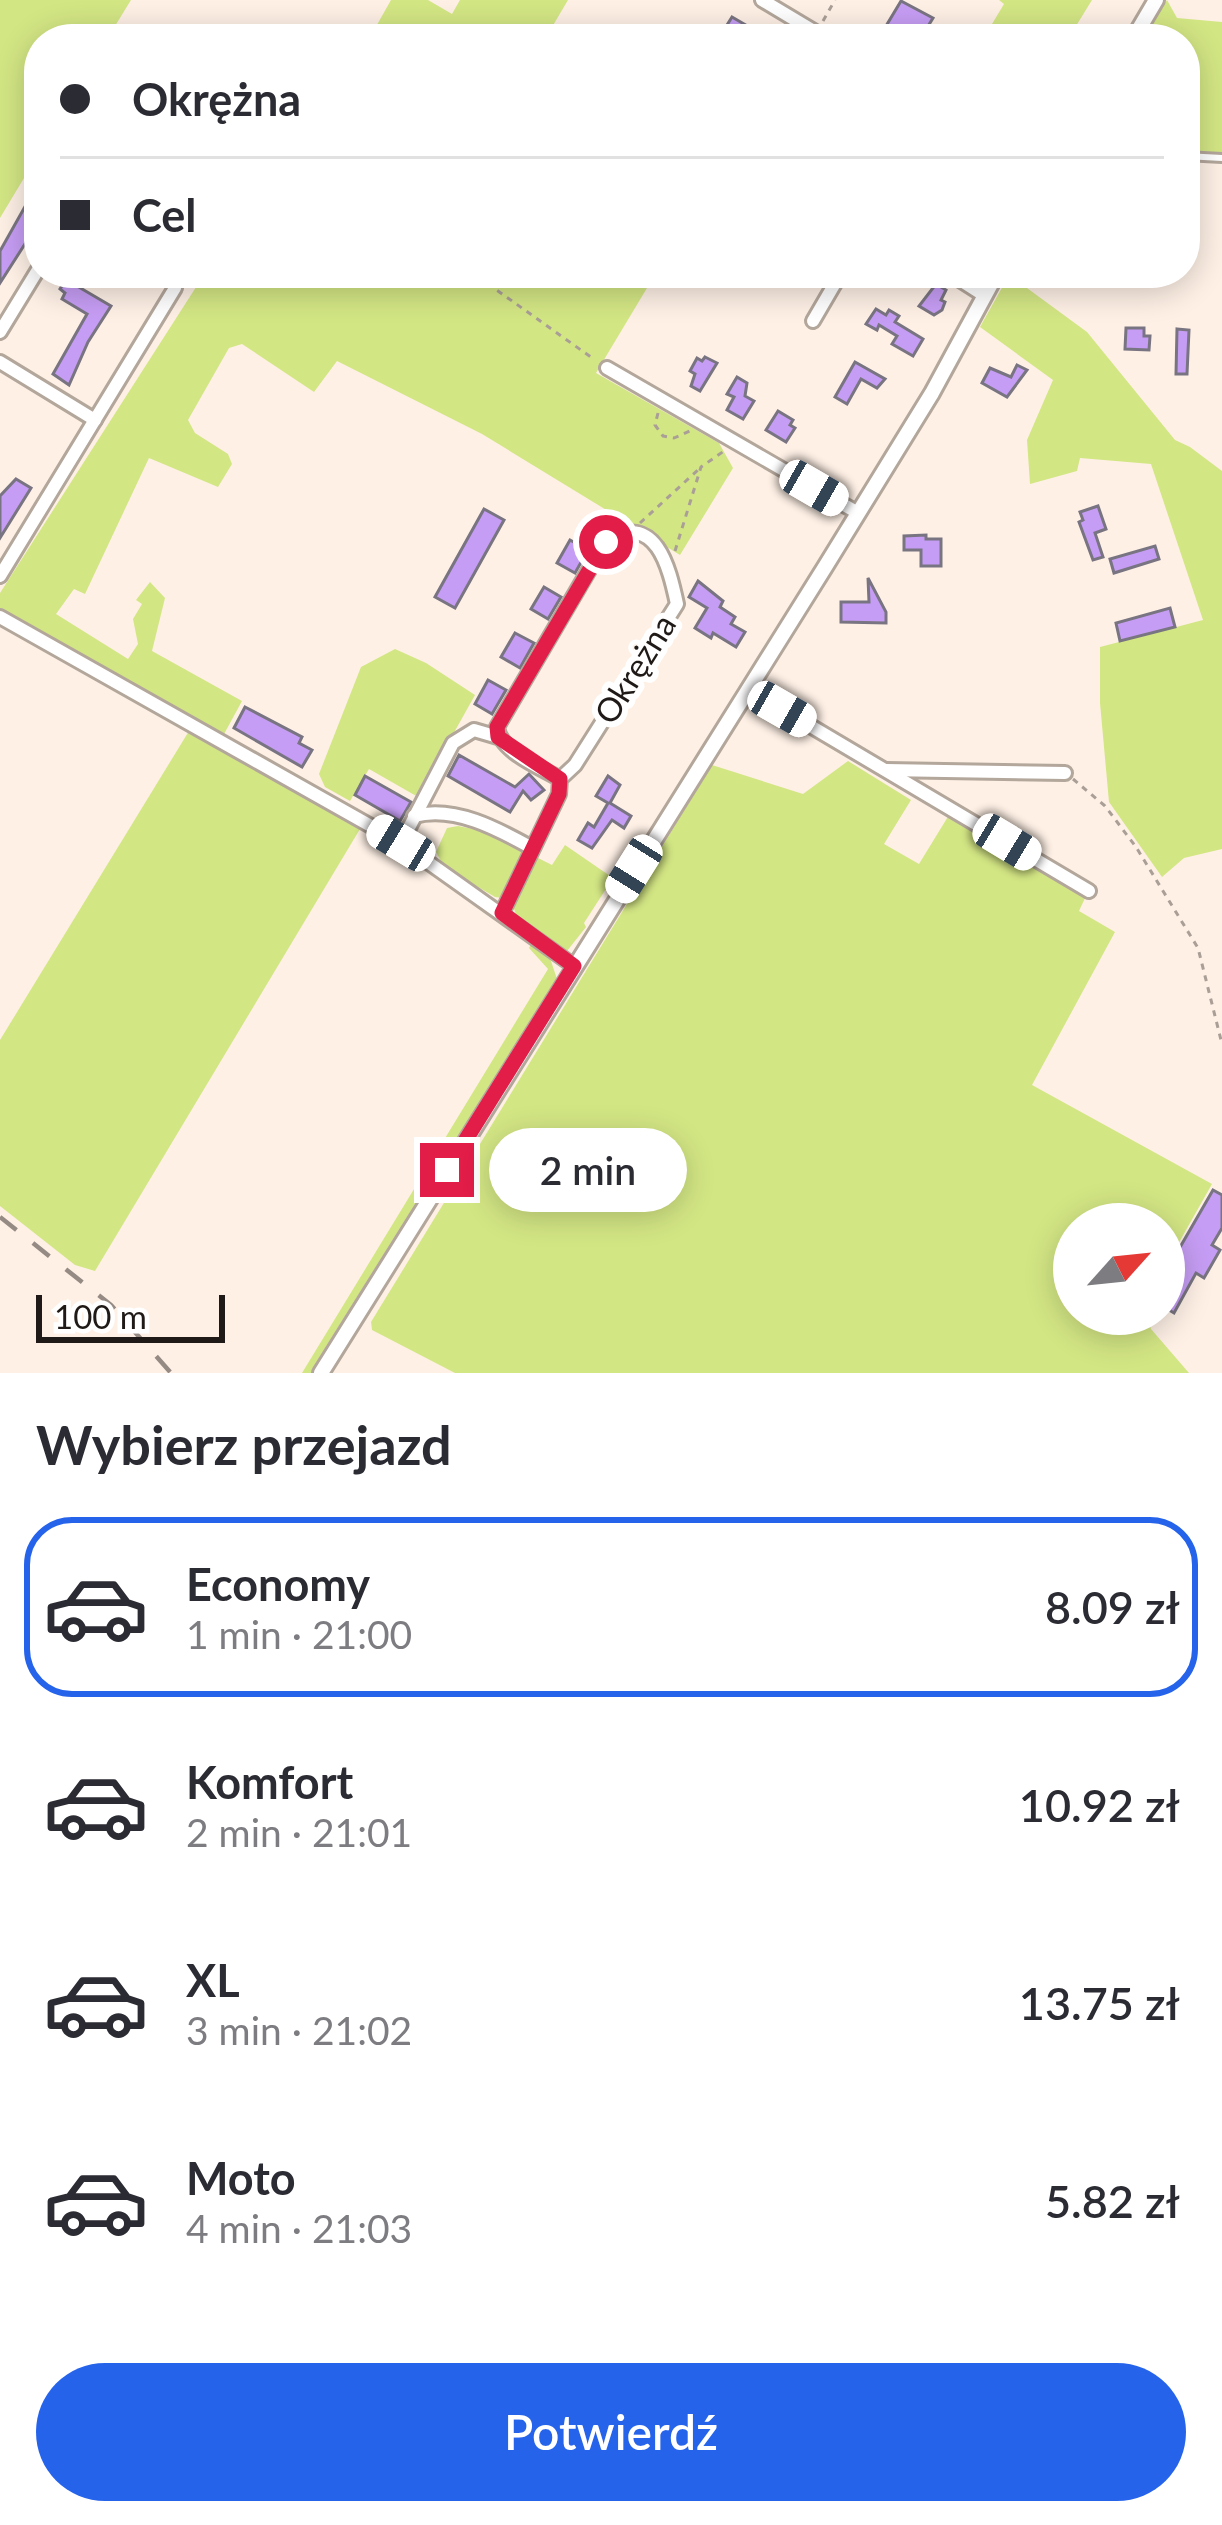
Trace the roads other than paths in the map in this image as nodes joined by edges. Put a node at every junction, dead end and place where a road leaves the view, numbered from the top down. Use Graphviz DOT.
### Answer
graph roads {
  1 [pos="763,0"];
  2 [pos="802,24"];
  3 [pos="27,288"];
  4 [pos="175,288"];
  5 [pos="832,288"];
  6 [pos="972,288"];
  7 [pos="989,288"];
  8 [pos="985,296"];
  9 [pos="813,322"];
  10 [pos="0,332"];
  11 [pos="0,362"];
  12 [pos="607,368"];
  13 [pos="94,419"];
  14 [pos="858,513"];
  15 [pos="0,576"];
  16 [pos="0,617"];
  17 [pos="748,689"];
  18 [pos="498,737"];
  19 [pos="884,770"];
  20 [pos="1065,773"];
  21 [pos="560,779"];
  22 [pos="414,816"];
  23 [pos="401,843"];
  24 [pos="532,848"];
  25 [pos="1089,891"];
  26 [pos="502,913"];
  27 [pos="574,966"];
  28 [pos="321,1373"];
  1 -- 2 [label="street"];
  3 -- 10 [label="street"];
  4 -- 13 [label="street"];
  5 -- 9 [label="street"];
  6 -- 8 [label="street"];
  7 -- 8 [label="street"];
  8 -- 14 [label="street"];
  11 -- 13 [label="street"];
  12 -- 14 [label="street"];
  13 -- 15 [label="street"];
  14 -- 17 [label="street"];
  16 -- 23 [label="street"];
  17 -- 19 [label="street"];
  17 -- 27 [label="street"];
  18 -- 21 [label="street"];
  18 -- 21 [label="street, Okrężna"];
  18 -- 22 [label="street"];
  19 -- 20 [label="street"];
  19 -- 25 [label="street"];
  21 -- 24 [label="street, Okrężna"];
  22 -- 23 [label="street"];
  22 -- 24 [label="street"];
  23 -- 26 [label="street"];
  24 -- 26 [label="street, Okrężna"];
  26 -- 27 [label="street"];
  27 -- 28 [label="street"];
}
